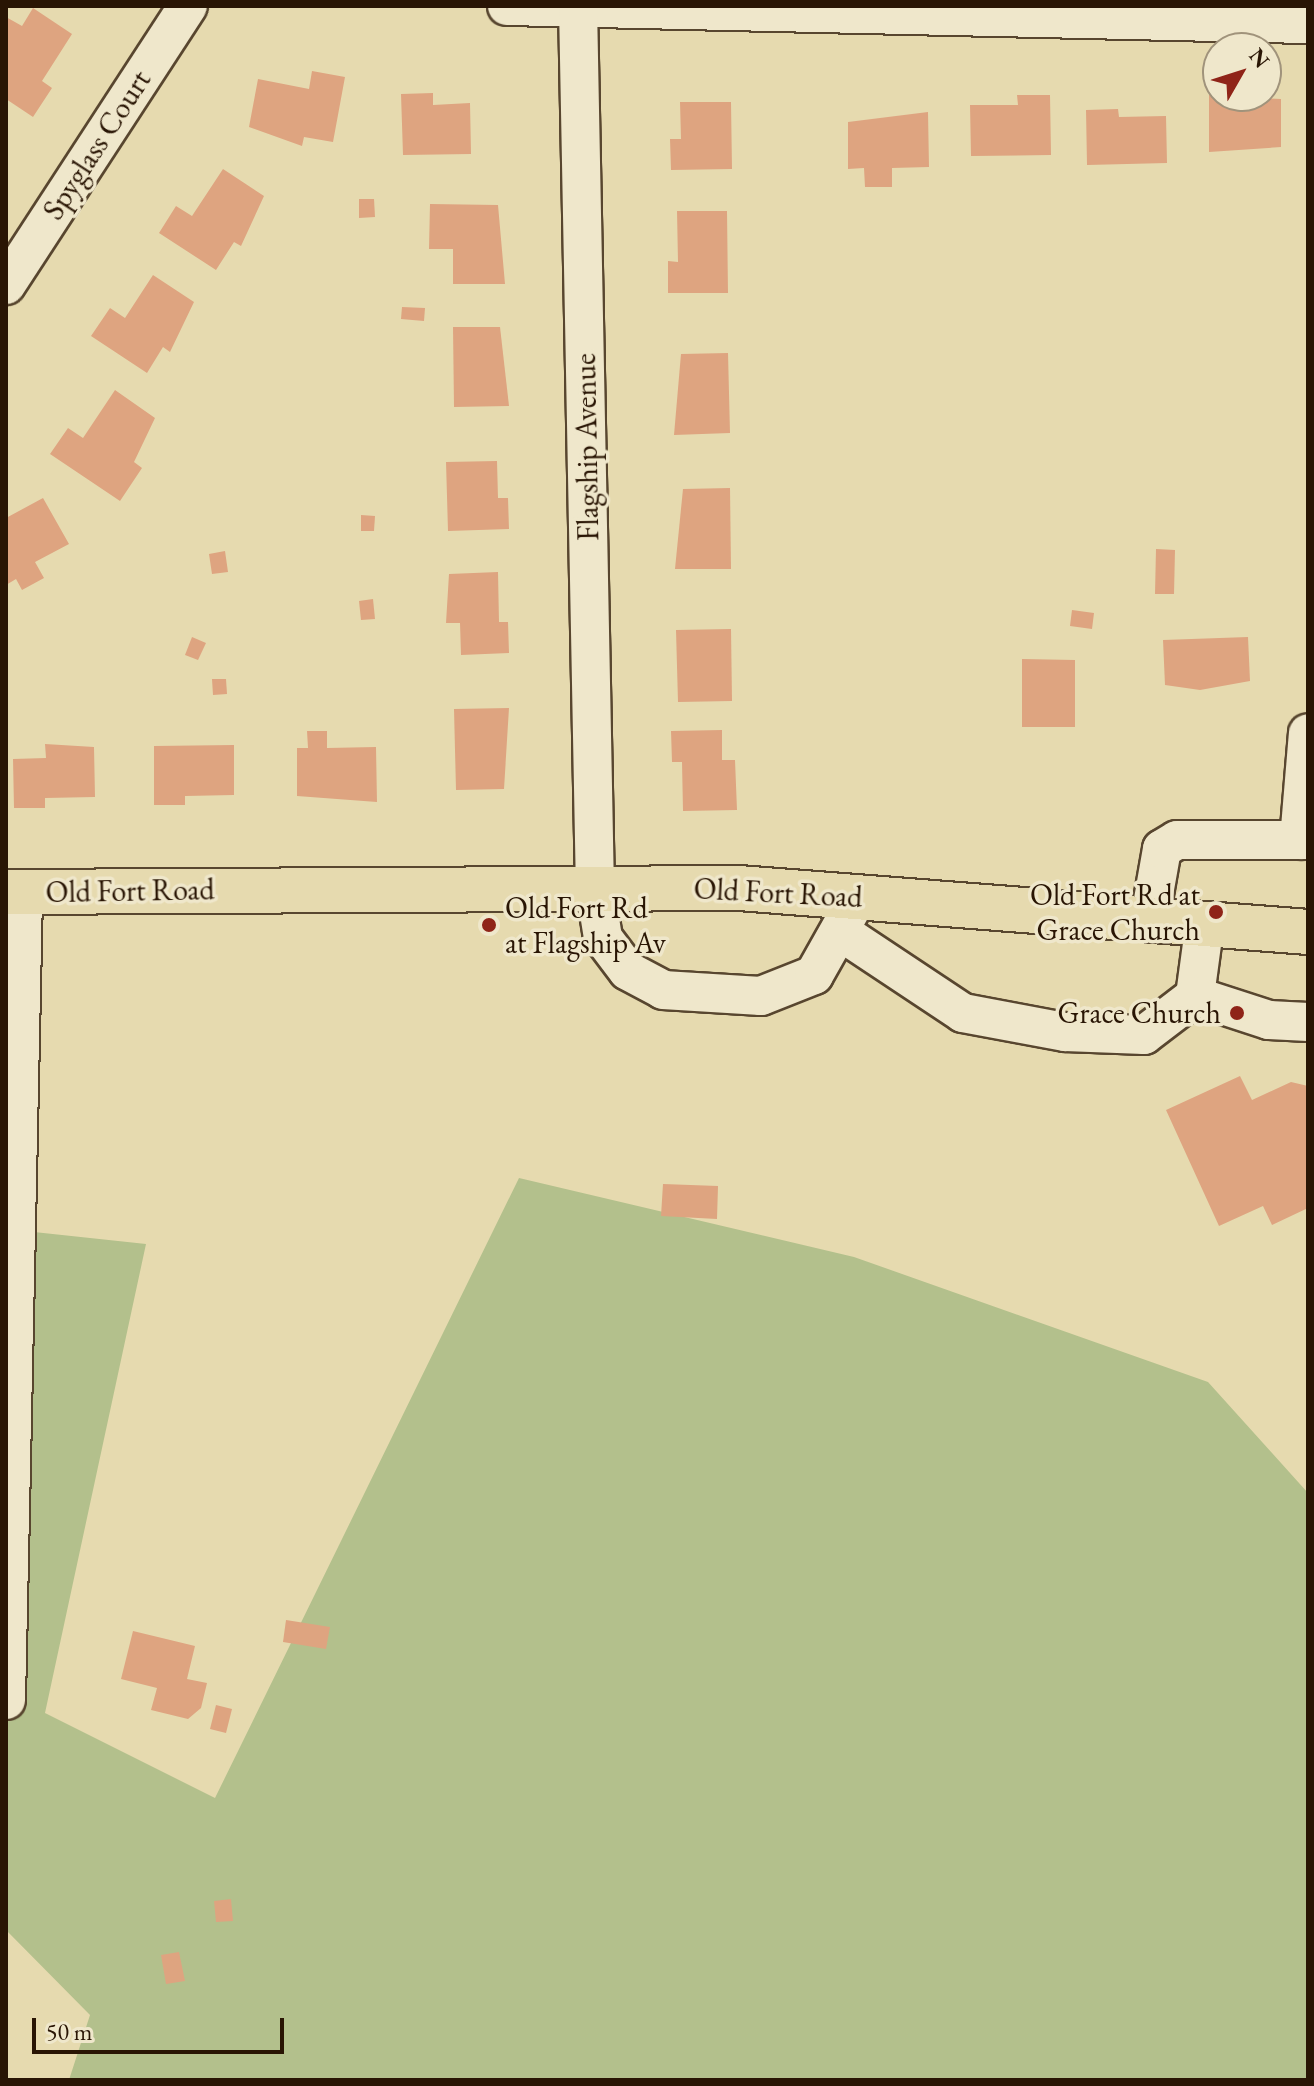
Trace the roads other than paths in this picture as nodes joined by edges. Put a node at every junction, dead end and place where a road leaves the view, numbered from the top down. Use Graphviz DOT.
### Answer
graph roads {
  1 [pos="188,6"];
  2 [pos="507,6"];
  3 [pos="578,8"];
  4 [pos="1308,24"];
  5 [pos="6,285"];
  6 [pos="1307,748"];
  7 [pos="1303,840"];
  8 [pos="595,888"];
  9 [pos="14,892"];
  10 [pos="850,914"];
  11 [pos="1150,917"];
  12 [pos="1205,922"];
  13 [pos="1308,932"];
  14 [pos="1195,996"];
  15 [pos="1308,1022"];
  16 [pos="6,1700"];
  1 -- 5 [label="street, Spyglass Court"];
  2 -- 3 [label="street"];
  3 -- 4 [label="street"];
  3 -- 8 [label="street, Flagship Avenue"];
  6 -- 7 [label="street"];
  7 -- 11 [label="street"];
  8 -- 9 [label="main road, Old Fort Road"];
  8 -- 10 [label="main road, Old Fort Road"];
  8 -- 10 [label="street, Flagship Avenue"];
  9 -- 16 [label="street"];
  10 -- 11 [label="main road, Old Fort Road"];
  10 -- 14 [label="street"];
  11 -- 12 [label="main road, Old Fort Road"];
  12 -- 13 [label="main road, Old Fort Road"];
  12 -- 14 [label="street"];
  14 -- 15 [label="street"];
}
